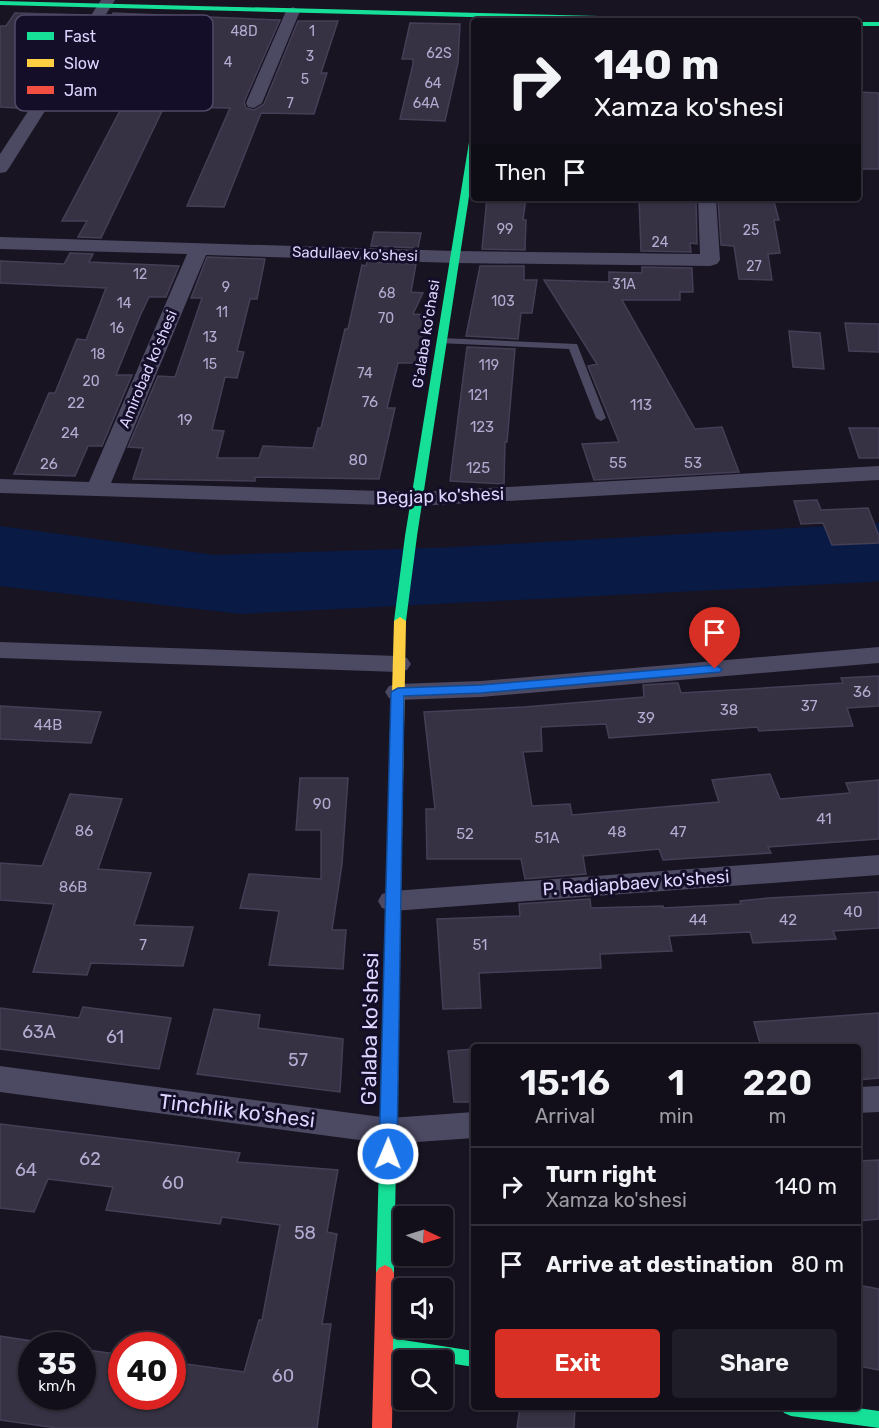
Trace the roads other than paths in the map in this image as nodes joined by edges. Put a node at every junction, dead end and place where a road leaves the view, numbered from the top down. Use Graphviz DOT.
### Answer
graph roads {
  1 [pos="495,0"];
  2 [pos="0,3"];
  3 [pos="106,3"];
  4 [pos="293,11"];
  5 [pos="471,18"];
  6 [pos="493,18"];
  7 [pos="861,24"];
  8 [pos="879,24"];
  9 [pos="254,103"];
  10 [pos="37,111"];
  11 [pos="471,155"];
  12 [pos="0,168"];
  13 [pos="707,201"];
  14 [pos="0,243"];
  15 [pos="199,249"];
  16 [pos="455,257"];
  17 [pos="442,341"];
  18 [pos="602,418"];
  19 [pos="879,473"];
  20 [pos="0,486"];
  21 [pos="97,489"];
  22 [pos="417,499"];
  23 [pos="399,630"];
  24 [pos="0,650"];
  25 [pos="879,655"];
  26 [pos="399,664"];
  27 [pos="398,692"];
  28 [pos="879,866"];
  29 [pos="393,901"];
  30 [pos="0,1080"];
  31 [pos="879,1099"];
  32 [pos="861,1100"];
  33 [pos="471,1125"];
  34 [pos="388,1131"];
  35 [pos="384,1345"];
  36 [pos="471,1359"];
  37 [pos="811,1410"];
  38 [pos="879,1420"];
  39 [pos="382,1428"];
  1 -- 6 [label="street"];
  2 -- 3 [label="street"];
  3 -- 4 [label="street"];
  4 -- 5 [label="street"];
  4 -- 9 [label="street"];
  7 -- 8 [label="street"];
  10 -- 12 [label="street"];
  11 -- 16 [label="street, G'alaba ko'chasi"];
  13 -- 16 [label="street, Sadullaev ko'shesi"];
  14 -- 15 [label="street, Sadullaev ko'shesi"];
  15 -- 16 [label="street, Sadullaev ko'shesi"];
  15 -- 21 [label="street, Amirobad ko'shesi"];
  16 -- 17 [label="street, G'alaba ko'chasi"];
  17 -- 18 [label="lane"];
  17 -- 22 [label="street, G'alaba ko'chasi"];
  19 -- 22 [label="street, Begjap ko'shesi"];
  20 -- 21 [label="street, Begjap ko'shesi"];
  21 -- 22 [label="street, Begjap ko'shesi"];
  22 -- 23 [label="street, G'alaba ko'chasi"];
  23 -- 26 [label="street, G'alaba ko'shesi"];
  24 -- 26 [label="street"];
  25 -- 27 [label="street"];
  26 -- 27 [label="street, G'alaba ko'shesi"];
  27 -- 29 [label="street, G'alaba ko'shesi"];
  28 -- 29 [label="street, P. Radjapbaev ko'shesi"];
  29 -- 34 [label="street, G'alaba ko'shesi"];
  30 -- 34 [label="street, Tinchlik ko'shesi"];
  31 -- 32 [label="street"];
  33 -- 34 [label="street, Tinchlik ko'shesi"];
  34 -- 35 [label="street, G'alaba ko'shesi"];
  35 -- 36 [label="street"];
  35 -- 39 [label="street, G'alaba ko'shesi"];
  37 -- 38 [label="street"];
}
